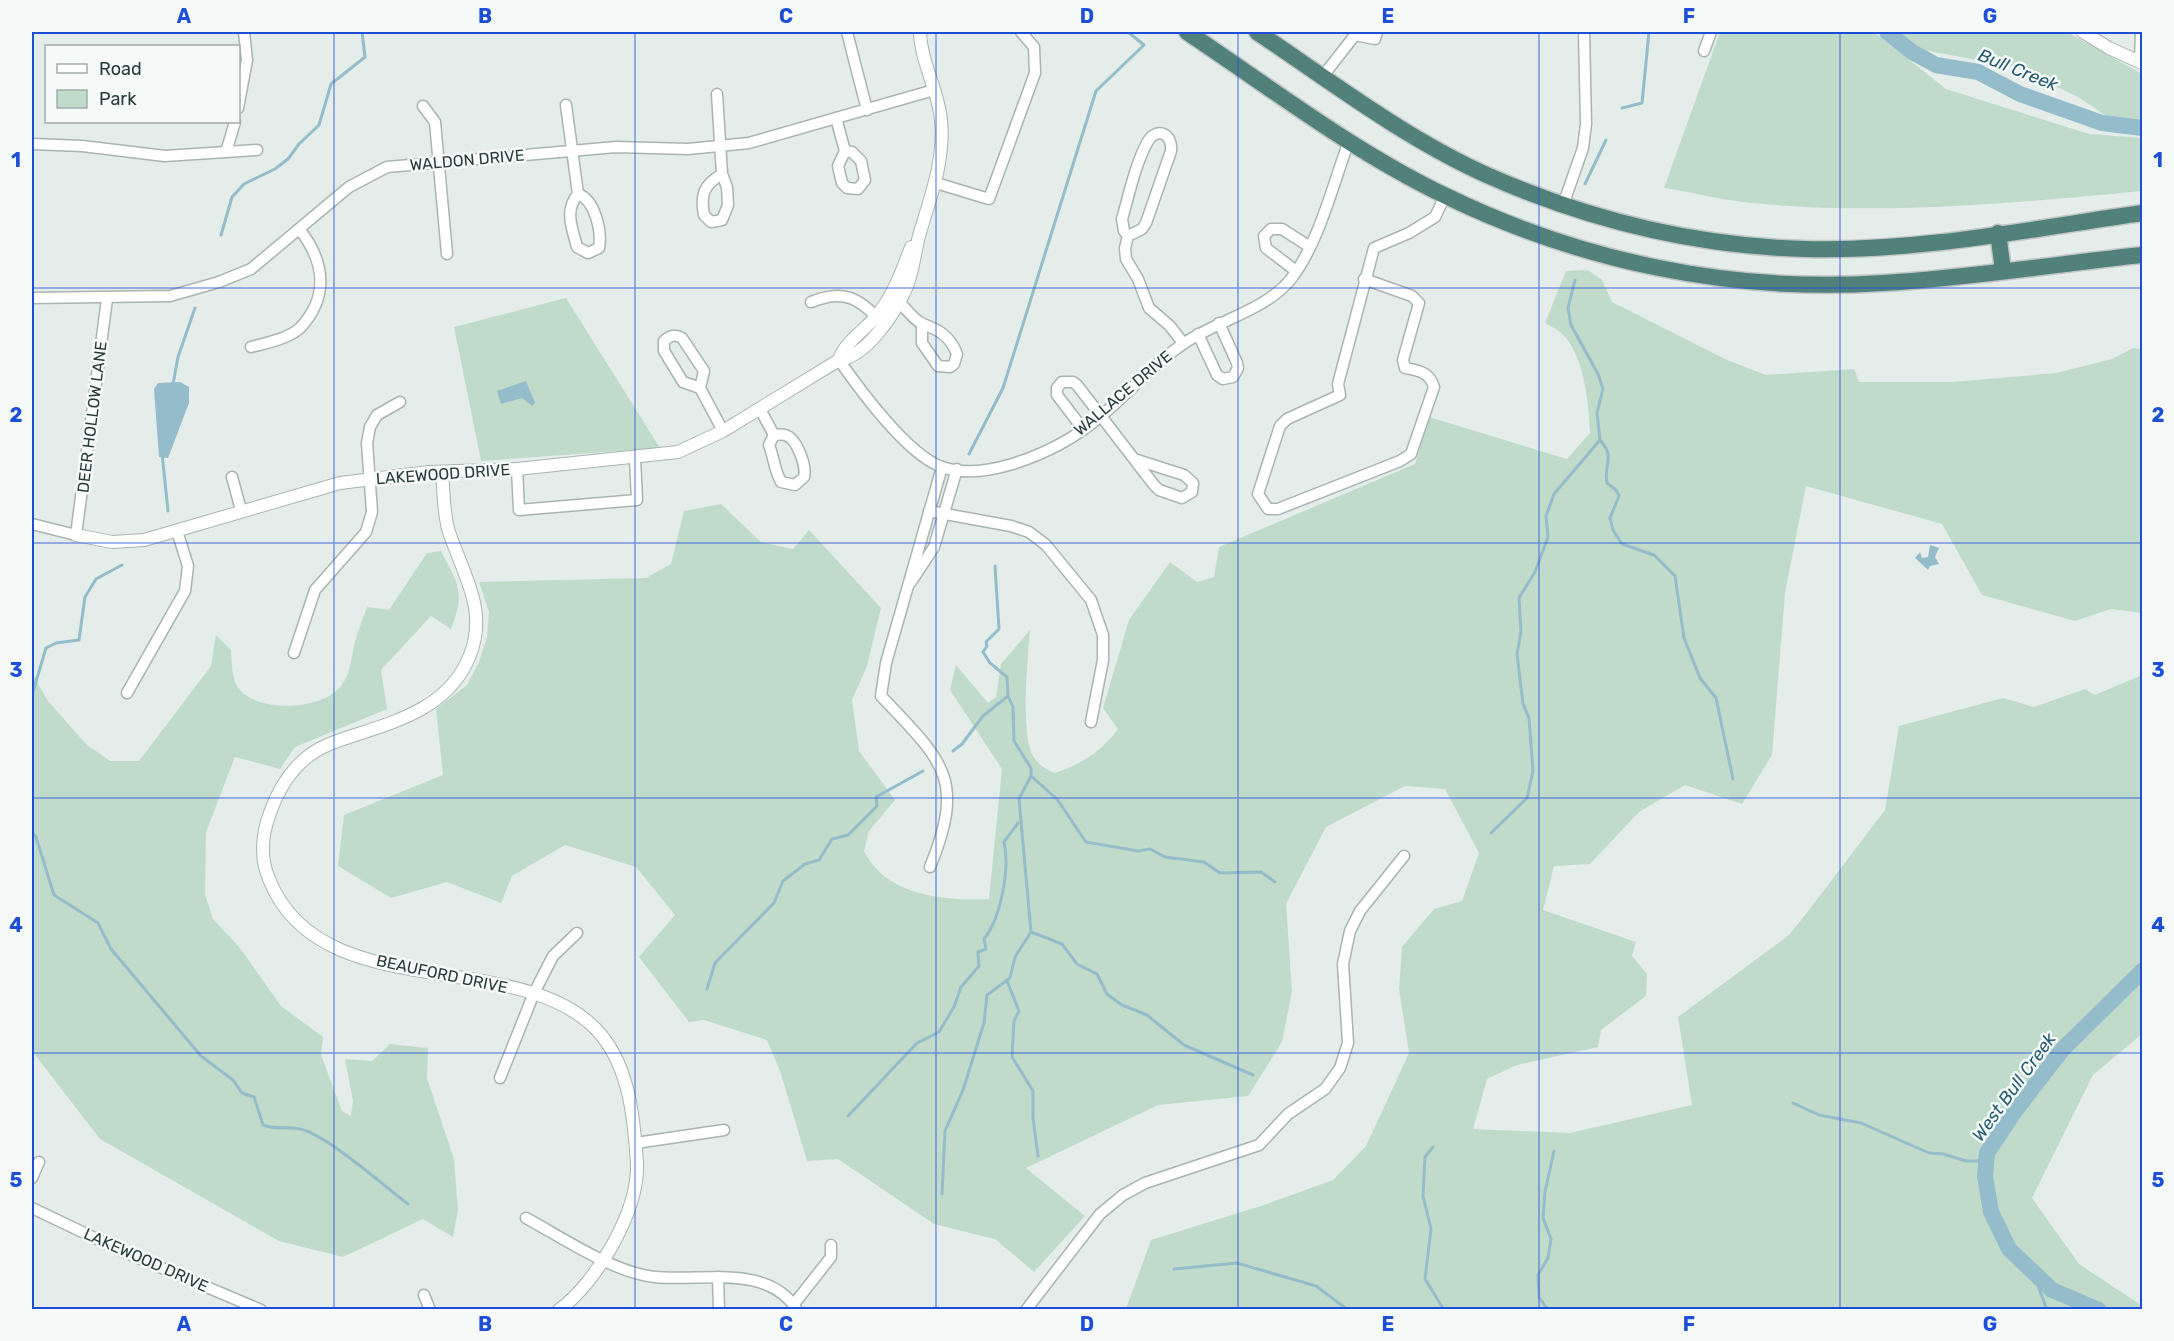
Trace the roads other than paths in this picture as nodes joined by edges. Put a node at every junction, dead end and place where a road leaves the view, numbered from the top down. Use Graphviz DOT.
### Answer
graph roads {
  1 [pos="244,32"];
  2 [pos="847,32"];
  3 [pos="920,32"];
  4 [pos="1021,32"];
  5 [pos="1187,32"];
  6 [pos="1257,32"];
  7 [pos="1377,32"];
  8 [pos="1584,32"];
  9 [pos="1711,32"];
  10 [pos="2083,32"];
  11 [pos="2141,32"];
  12 [pos="1704,51"];
  13 [pos="2141,62"];
  14 [pos="1323,76"];
  15 [pos="934,90"];
  16 [pos="717,94"];
  17 [pos="240,97"];
  18 [pos="566,105"];
  19 [pos="423,106"];
  20 [pos="867,110"];
  21 [pos="836,118"];
  22 [pos="235,123"];
  23 [pos="1349,141"];
  24 [pos="32,144"];
  25 [pos="720,147"];
  26 [pos="257,150"];
  27 [pos="572,150"];
  28 [pos="844,151"];
  29 [pos="226,152"];
  30 [pos="439,164"];
  31 [pos="722,174"];
  32 [pos="936,183"];
  33 [pos="578,194"];
  34 [pos="1445,196"];
  35 [pos="1563,205"];
  36 [pos="2142,213"];
  37 [pos="300,230"];
  38 [pos="1998,233"];
  39 [pos="1128,236"];
  40 [pos="1310,247"];
  41 [pos="447,254"];
  42 [pos="2142,255"];
  43 [pos="2003,270"];
  44 [pos="1296,271"];
  45 [pos="1364,279"];
  46 [pos="32,298"];
  47 [pos="896,298"];
  48 [pos="107,299"];
  49 [pos="811,302"];
  50 [pos="879,321"];
  51 [pos="1219,323"];
  52 [pos="922,324"];
  53 [pos="1198,334"];
  54 [pos="1183,343"];
  55 [pos="251,347"];
  56 [pos="839,360"];
  57 [pos="700,388"];
  58 [pos="400,402"];
  59 [pos="760,409"];
  60 [pos="1101,416"];
  61 [pos="1083,429"];
  62 [pos="723,431"];
  63 [pos="774,435"];
  64 [pos="635,458"];
  65 [pos="1134,459"];
  66 [pos="942,467"];
  67 [pos="517,468"];
  68 [pos="957,469"];
  69 [pos="442,472"];
  70 [pos="232,477"];
  71 [pos="369,480"];
  72 [pos="241,510"];
  73 [pos="929,511"];
  74 [pos="944,514"];
  75 [pos="32,524"];
  76 [pos="177,531"];
  77 [pos="76,535"];
  78 [pos="907,586"];
  79 [pos="294,653"];
  80 [pos="127,693"];
  81 [pos="1091,722"];
  82 [pos="1404,856"];
  83 [pos="930,867"];
  84 [pos="577,933"];
  85 [pos="534,993"];
  86 [pos="500,1078"];
  87 [pos="724,1130"];
  88 [pos="636,1143"];
  89 [pos="39,1162"];
  90 [pos="32,1178"];
  91 [pos="32,1208"];
  92 [pos="526,1218"];
  93 [pos="831,1245"];
  94 [pos="603,1258"];
  95 [pos="718,1277"];
  96 [pos="424,1295"];
  97 [pos="795,1307"];
  98 [pos="261,1310"];
  99 [pos="430,1310"];
  100 [pos="560,1310"];
  101 [pos="719,1310"];
  102 [pos="1026,1310"];
  1 -- 17 [label="street"];
  2 -- 20 [label="street"];
  3 -- 15 [label="street, LAKEWOOD DRIVE"];
  4 -- 32 [label="street"];
  5 -- 23 [label="highway"];
  6 -- 14 [label="highway"];
  7 -- 14 [label="street"];
  8 -- 35 [label="street"];
  9 -- 12 [label="street"];
  10 -- 13 [label="street"];
  11 -- 13 [label="street"];
  14 -- 35 [label="highway"];
  15 -- 20 [label="street, WALDON DRIVE"];
  15 -- 32 [label="street, LAKEWOOD DRIVE"];
  16 -- 25 [label="street"];
  18 -- 27 [label="street"];
  19 -- 30 [label="street"];
  20 -- 21 [label="street, WALDON DRIVE"];
  21 -- 25 [label="street, WALDON DRIVE"];
  21 -- 28 [label="street"];
  22 -- 29 [label="street"];
  23 -- 34 [label="highway"];
  23 -- 40 [label="street, WALLACE DRIVE"];
  24 -- 29 [label="street"];
  25 -- 27 [label="street, WALDON DRIVE"];
  25 -- 31 [label="street"];
  26 -- 29 [label="street"];
  27 -- 30 [label="street, WALDON DRIVE"];
  27 -- 33 [label="street"];
  30 -- 37 [label="street, WALDON DRIVE"];
  30 -- 41 [label="street"];
  32 -- 47 [label="street, LAKEWOOD DRIVE"];
  33 -- 33 [label="street"];
  34 -- 43 [label="highway"];
  34 -- 45 [label="street"];
  35 -- 38 [label="highway"];
  36 -- 38 [label="highway"];
  37 -- 48 [label="street, WALDON DRIVE"];
  37 -- 55 [label="street"];
  38 -- 43 [label="highway"];
  39 -- 39 [label="street"];
  39 -- 54 [label="street"];
  40 -- 44 [label="street, WALLACE DRIVE"];
  40 -- 44 [label="street"];
  42 -- 43 [label="highway"];
  44 -- 51 [label="street, WALLACE DRIVE"];
  45 -- 45 [label="street"];
  46 -- 48 [label="street, WALDON DRIVE"];
  47 -- 50 [label="street, LAKEWOOD DRIVE"];
  47 -- 52 [label="street"];
  48 -- 77 [label="street, DEER HOLLOW LANE"];
  49 -- 50 [label="street"];
  50 -- 56 [label="street, LAKEWOOD DRIVE"];
  51 -- 53 [label="street, WALLACE DRIVE"];
  51 -- 53 [label="street"];
  53 -- 54 [label="street, WALLACE DRIVE"];
  54 -- 60 [label="street, WALLACE DRIVE"];
  56 -- 59 [label="street, LAKEWOOD DRIVE"];
  56 -- 66 [label="street, WALLACE DRIVE"];
  57 -- 57 [label="street"];
  57 -- 62 [label="street"];
  58 -- 71 [label="street"];
  59 -- 62 [label="street, LAKEWOOD DRIVE"];
  59 -- 63 [label="street"];
  60 -- 61 [label="street, WALLACE DRIVE"];
  60 -- 61 [label="street"];
  60 -- 65 [label="street"];
  61 -- 68 [label="street, WALLACE DRIVE"];
  62 -- 64 [label="street, LAKEWOOD DRIVE"];
  63 -- 63 [label="street"];
  64 -- 67 [label="street, LAKEWOOD DRIVE"];
  64 -- 67 [label="street"];
  65 -- 65 [label="street"];
  66 -- 68 [label="street, WALLACE DRIVE"];
  66 -- 73 [label="street"];
  67 -- 69 [label="street, LAKEWOOD DRIVE"];
  68 -- 74 [label="street"];
  69 -- 71 [label="street, LAKEWOOD DRIVE"];
  69 -- 85 [label="street, BEAUFORD DRIVE"];
  70 -- 72 [label="street"];
  71 -- 72 [label="street, LAKEWOOD DRIVE"];
  71 -- 79 [label="street"];
  72 -- 76 [label="street, LAKEWOOD DRIVE"];
  73 -- 74 [label="street"];
  73 -- 78 [label="street"];
  74 -- 78 [label="street"];
  74 -- 81 [label="street"];
  75 -- 77 [label="street, LAKEWOOD DRIVE"];
  76 -- 77 [label="street, LAKEWOOD DRIVE"];
  76 -- 80 [label="street"];
  78 -- 83 [label="street"];
  82 -- 102 [label="street"];
  84 -- 85 [label="street"];
  85 -- 86 [label="street"];
  85 -- 88 [label="street, BEAUFORD DRIVE"];
  87 -- 88 [label="street"];
  88 -- 94 [label="street, BEAUFORD DRIVE"];
  89 -- 90 [label="street"];
  91 -- 98 [label="street, LAKEWOOD DRIVE"];
  92 -- 94 [label="street"];
  93 -- 97 [label="street"];
  94 -- 95 [label="street"];
  94 -- 100 [label="street, BEAUFORD DRIVE"];
  95 -- 97 [label="street"];
  95 -- 101 [label="street"];
  96 -- 99 [label="street"];
}
